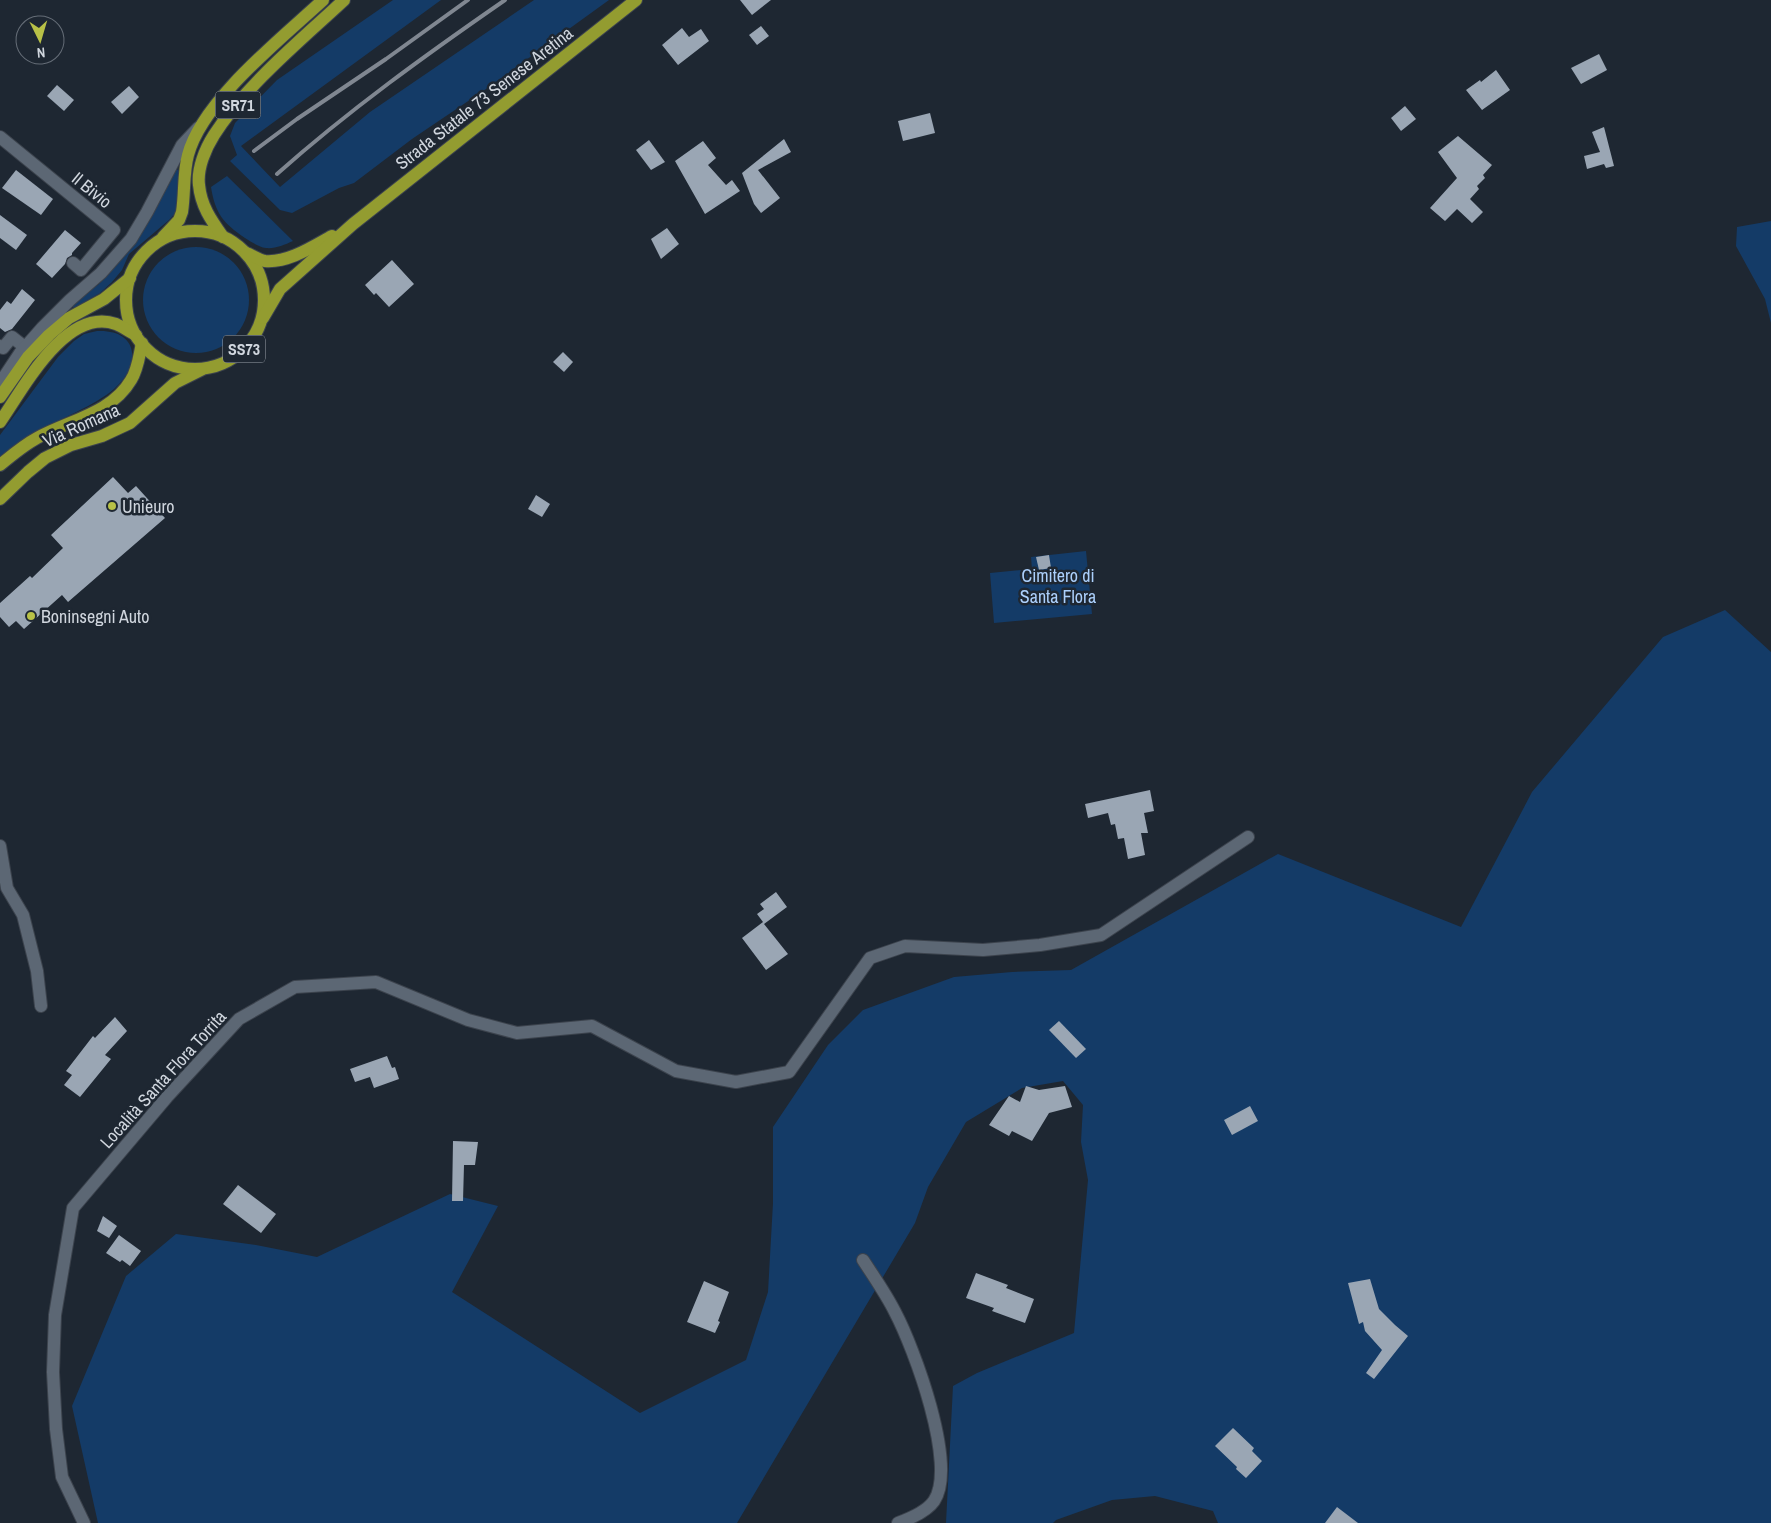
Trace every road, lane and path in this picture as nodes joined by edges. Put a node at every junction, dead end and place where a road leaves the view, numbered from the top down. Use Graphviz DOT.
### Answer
graph roads {
  1 [pos="323,0"];
  2 [pos="344,0"];
  3 [pos="636,0"];
  4 [pos="198,128"];
  5 [pos="0,137"];
  6 [pos="354,224"];
  7 [pos="223,237"];
  8 [pos="160,241"];
  9 [pos="246,253"];
  10 [pos="73,263"];
  11 [pos="130,278"];
  12 [pos="262,318"];
  13 [pos="139,339"];
  14 [pos="0,346"];
  15 [pos="26,348"];
  16 [pos="203,369"];
  17 [pos="0,383"];
  18 [pos="0,397"];
  19 [pos="0,422"];
  20 [pos="0,465"];
  21 [pos="0,500"];
  22 [pos="1248,837"];
  23 [pos="0,846"];
  24 [pos="41,1006"];
  25 [pos="863,1260"];
  26 [pos="84,1523"];
  27 [pos="898,1523"];
  1 -- 4 [label="main road, SR71"];
  2 -- 7 [label="main road, SR71"];
  3 -- 6 [label="main road, Strada Statale 73 Senese Aretina / SS73"];
  4 -- 8 [label="main road, SR71"];
  4 -- 15 [label="street"];
  5 -- 10 [label="street, Il Bivio"];
  6 -- 9 [label="main road, Strada Statale 73 Senese Aretina / SS73"];
  6 -- 12 [label="main road, Strada Statale 73 Senese Aretina / SS73"];
  7 -- 8 [label="main road, Strada Statale 73 Senese Aretina / SS73"];
  7 -- 9 [label="main road, Strada Statale 73 Senese Aretina / SS73"];
  8 -- 11 [label="main road, Strada Statale 73 Senese Aretina / SS73"];
  9 -- 12 [label="main road, Strada Statale 73 Senese Aretina / SS73"];
  11 -- 13 [label="main road, Strada Statale 73 Senese Aretina / SS73"];
  11 -- 18 [label="main road, Strada Statale 73 Senese Aretina / SS73"];
  12 -- 16 [label="main road, Strada Statale 73 Senese Aretina / SS73"];
  13 -- 16 [label="main road, Strada Statale 73 Senese Aretina / SS73"];
  13 -- 19 [label="main road, Strada Statale 73 Senese Aretina / SS73"];
  13 -- 20 [label="main road, Via Romana"];
  14 -- 15 [label="street"];
  15 -- 17 [label="street"];
  16 -- 21 [label="main road, Via Romana"];
  22 -- 26 [label="street, Località Santa Flora Torrita"];
  23 -- 24 [label="street"];
  25 -- 27 [label="street"];
}
